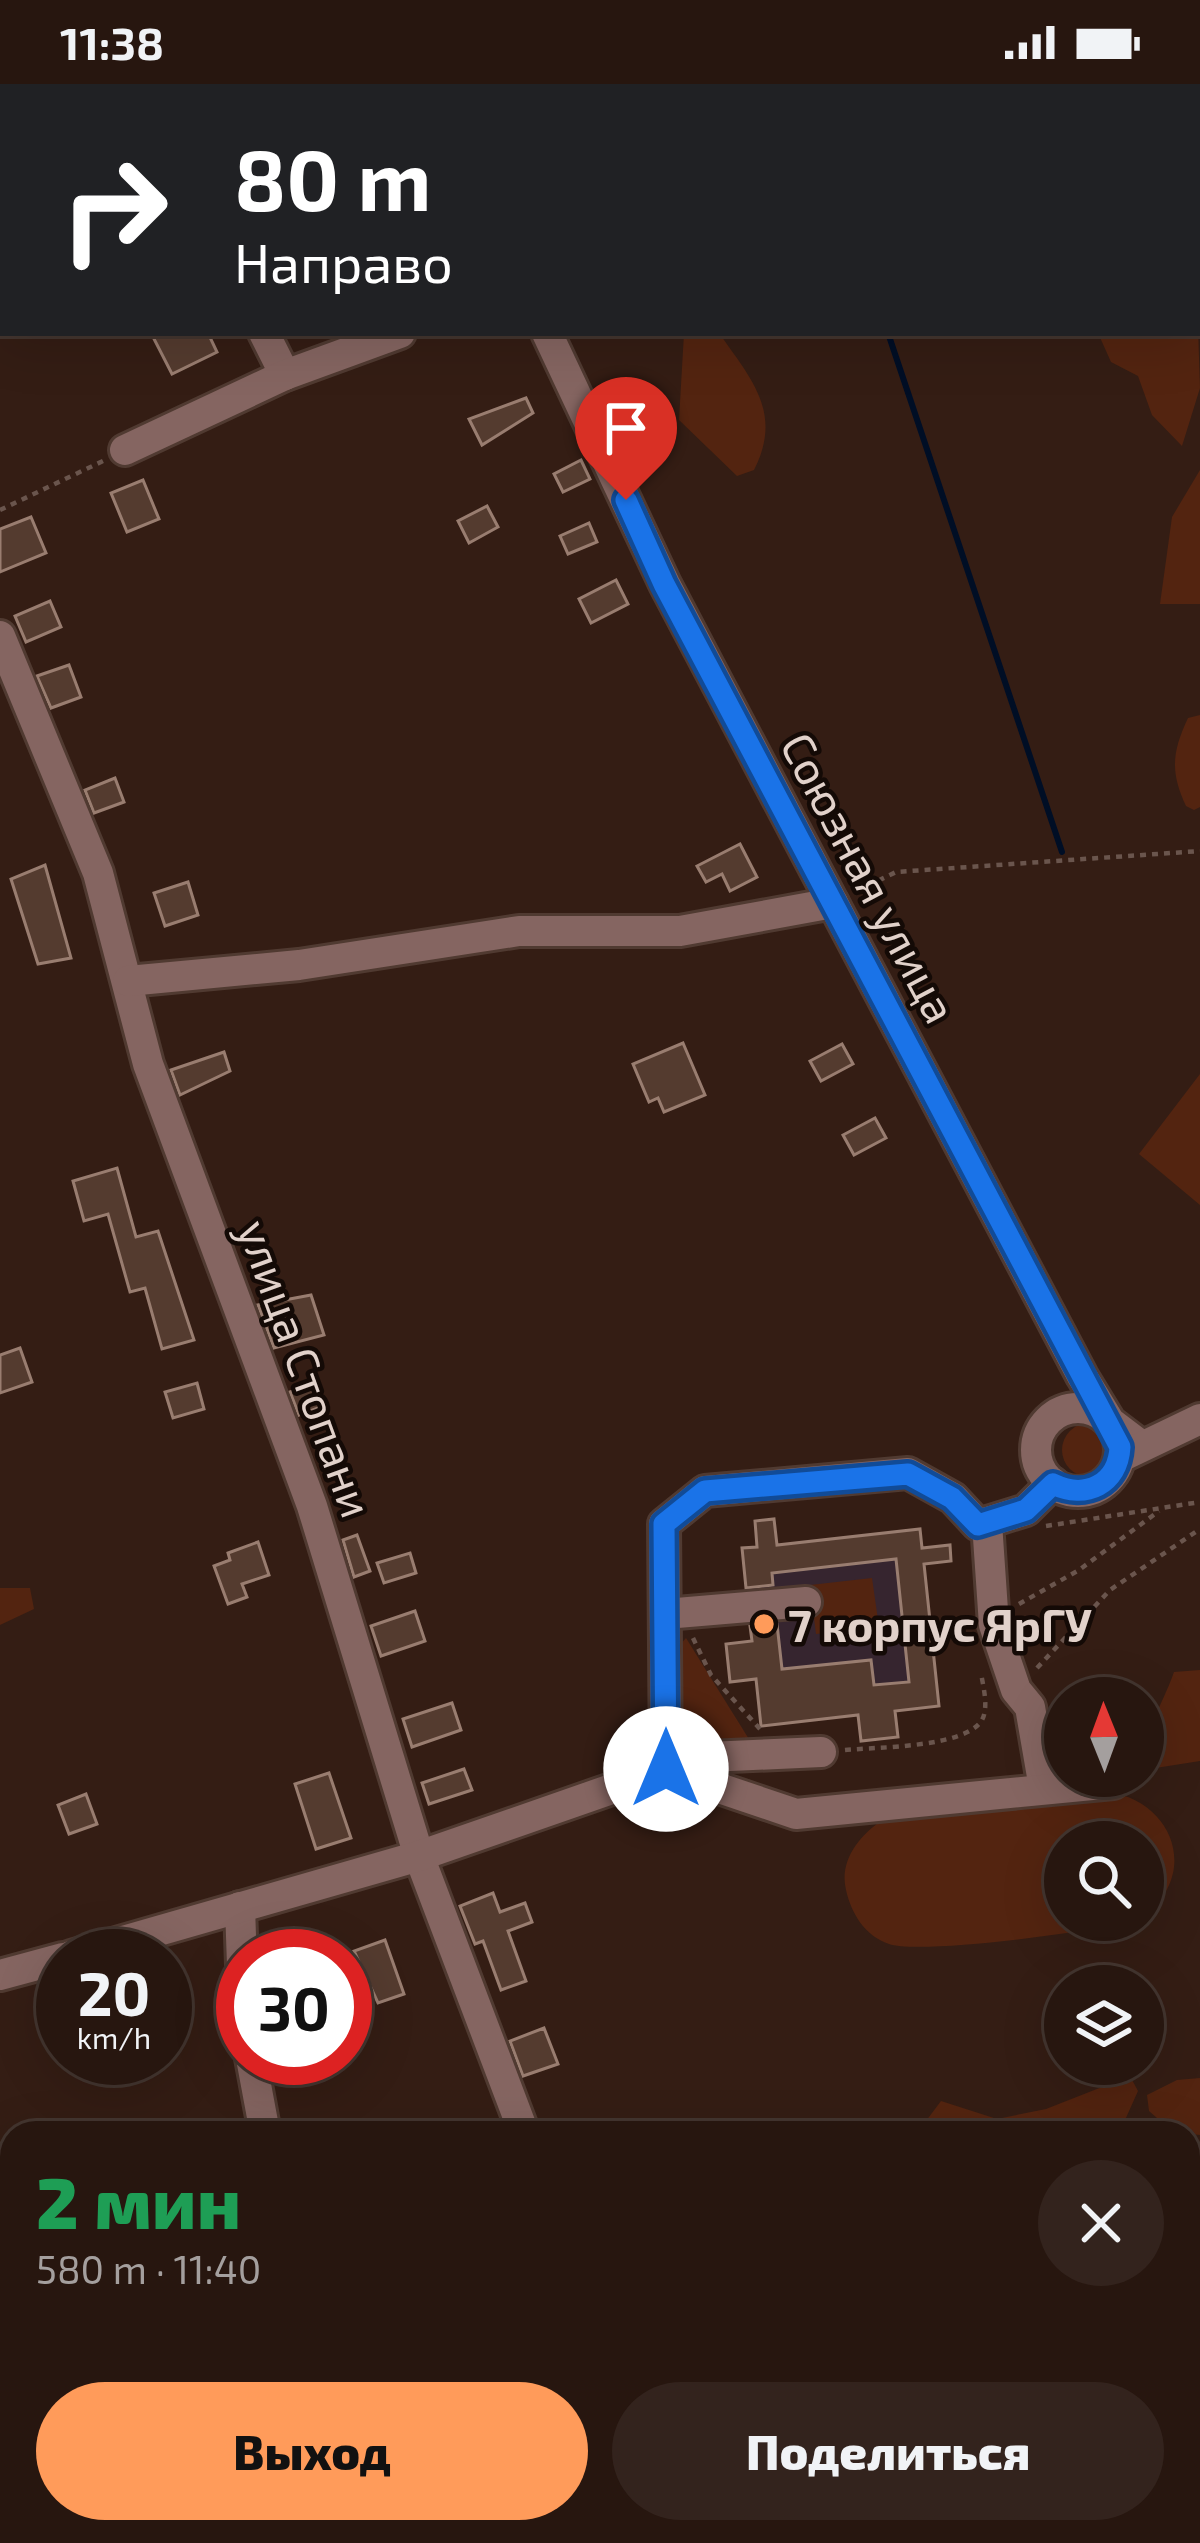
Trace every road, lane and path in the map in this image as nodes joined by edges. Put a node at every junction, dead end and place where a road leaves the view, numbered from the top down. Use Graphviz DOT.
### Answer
graph roads {
  1 [pos="266,336"];
  2 [pos="392,336"];
  3 [pos="549,336"];
  4 [pos="285,375"];
  5 [pos="125,451"];
  6 [pos="0,510"];
  7 [pos="0,636"];
  8 [pos="1200,851"];
  9 [pos="833,903"];
  10 [pos="128,982"];
  11 [pos="1200,1419"];
  12 [pos="1110,1422"];
  13 [pos="1129,1452"];
  14 [pos="1053,1484"];
  15 [pos="1200,1502"];
  16 [pos="1164,1508"];
  17 [pos="987,1522"];
  18 [pos="1032,1528"];
  19 [pos="1200,1528"];
  20 [pos="806,1602"];
  21 [pos="677,1623"];
  22 [pos="994,1625"];
  23 [pos="980,1667"];
  24 [pos="1016,1690"];
  25 [pos="985,1709"];
  26 [pos="767,1734"];
  27 [pos="820,1752"];
  28 [pos="666,1769"];
  29 [pos="1044,1788"];
  30 [pos="419,1856"];
  31 [pos="240,1907"];
  32 [pos="164,1929"];
  33 [pos="241,1929"];
  34 [pos="36,1965"];
  35 [pos="0,1975"];
  36 [pos="256,2085"];
  37 [pos="263,2121"];
  38 [pos="519,2121"];
  1 -- 4 [label="street"];
  2 -- 4 [label="street"];
  3 -- 9 [label="street, Союзная улица"];
  4 -- 5 [label="street"];
  5 -- 6 [label="path"];
  7 -- 10 [label="street, улица Стопани"];
  8 -- 9 [label="path"];
  9 -- 10 [label="street"];
  9 -- 12 [label="street, Союзная улица"];
  10 -- 30 [label="street, улица Стопани"];
  11 -- 13 [label="street"];
  12 -- 13 [label="street, Союзная улица"];
  12 -- 14 [label="street"];
  13 -- 14 [label="street"];
  14 -- 17 [label="street"];
  15 -- 16 [label="path"];
  16 -- 18 [label="path"];
  16 -- 22 [label="path"];
  17 -- 21 [label="street"];
  17 -- 22 [label="street"];
  19 -- 24 [label="path"];
  20 -- 21 [label="street"];
  21 -- 26 [label="path"];
  21 -- 28 [label="street"];
  22 -- 24 [label="street"];
  23 -- 25 [label="path"];
  24 -- 25 [label="path"];
  24 -- 29 [label="street"];
  25 -- 27 [label="path"];
  27 -- 28 [label="street"];
  28 -- 29 [label="street"];
  28 -- 30 [label="street"];
  30 -- 31 [label="street"];
  30 -- 38 [label="street, улица Стопани"];
  31 -- 32 [label="street"];
  31 -- 33 [label="street"];
  34 -- 35 [label="street"];
  36 -- 37 [label="street"];
}
